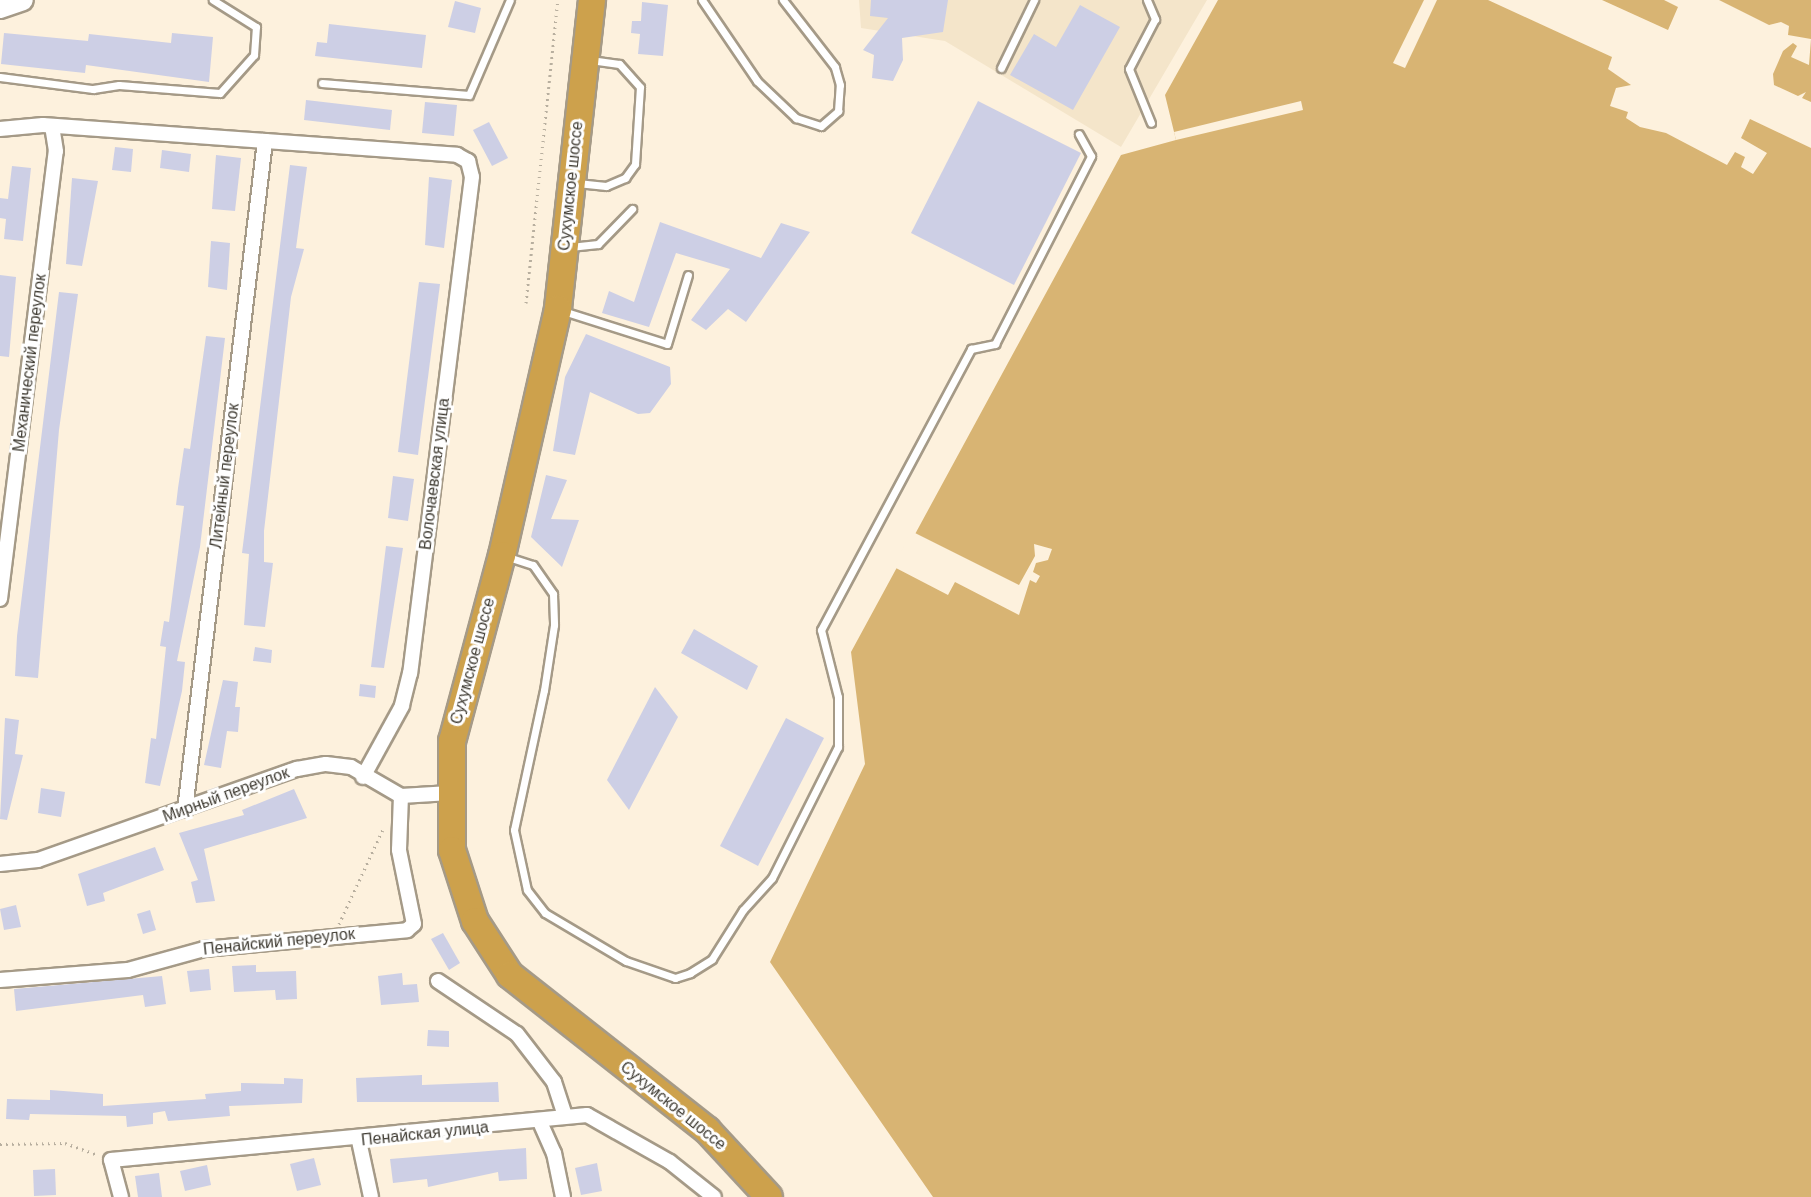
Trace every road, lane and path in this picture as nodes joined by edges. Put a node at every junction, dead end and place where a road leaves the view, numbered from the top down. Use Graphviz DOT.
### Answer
graph roads {
  1 [pos="22,0"];
  2 [pos="213,0"];
  3 [pos="510,0"];
  4 [pos="558,0"];
  5 [pos="592,0"];
  6 [pos="702,0"];
  7 [pos="783,0"];
  8 [pos="1034,0"];
  9 [pos="1147,0"];
  10 [pos="0,8"];
  11 [pos="585,59"];
  12 [pos="1000,68"];
  13 [pos="0,77"];
  14 [pos="322,84"];
  15 [pos="1150,123"];
  16 [pos="52,126"];
  17 [pos="0,129"];
  18 [pos="1079,134"];
  19 [pos="265,141"];
  20 [pos="572,183"];
  21 [pos="632,209"];
  22 [pos="565,247"];
  23 [pos="688,274"];
  24 [pos="526,303"];
  25 [pos="558,309"];
  26 [pos="502,555"];
  27 [pos="0,599"];
  28 [pos="363,777"];
  29 [pos="450,792"];
  30 [pos="401,796"];
  31 [pos="185,810"];
  32 [pos="0,864"];
  33 [pos="335,935"];
  34 [pos="0,980"];
  35 [pos="438,981"];
  36 [pos="566,1115"];
  37 [pos="540,1122"];
  38 [pos="359,1141"];
  39 [pos="0,1144"];
  40 [pos="111,1160"];
  41 [pos="121,1197"];
  42 [pos="371,1197"];
  43 [pos="563,1197"];
  44 [pos="714,1197"];
  45 [pos="769,1197"];
  1 -- 10 [label="street"];
  2 -- 13 [label="lane"];
  3 -- 14 [label="lane"];
  4 -- 24 [label="path"];
  5 -- 11 [label="highway, Сухумское шоссе"];
  6 -- 7 [label="lane"];
  8 -- 12 [label="lane"];
  9 -- 15 [label="lane"];
  11 -- 20 [label="highway, Сухумское шоссе"];
  11 -- 20 [label="lane"];
  16 -- 17 [label="street"];
  16 -- 19 [label="street"];
  16 -- 27 [label="street, Механический переулок"];
  18 -- 26 [label="lane"];
  19 -- 28 [label="street, Волочаевская улица"];
  19 -- 31 [label="street, Литейный переулок"];
  20 -- 22 [label="highway, Сухумское шоссе"];
  21 -- 22 [label="lane"];
  22 -- 25 [label="highway, Сухумское шоссе"];
  23 -- 25 [label="lane"];
  25 -- 26 [label="highway, Сухумское шоссе"];
  26 -- 29 [label="highway, Сухумское шоссе"];
  28 -- 30 [label="street, Мирный переулок"];
  28 -- 31 [label="street, Мирный переулок"];
  29 -- 30 [label="street"];
  29 -- 45 [label="highway, Сухумское шоссе"];
  30 -- 33 [label="path"];
  30 -- 33 [label="street, Пенайский переулок"];
  31 -- 32 [label="street, Мирный переулок"];
  33 -- 34 [label="street, Пенайский переулок"];
  35 -- 36 [label="street"];
  36 -- 37 [label="street, Пенайская улица"];
  36 -- 44 [label="street, Пенайская улица"];
  37 -- 38 [label="street, Пенайская улица"];
  37 -- 43 [label="street"];
  38 -- 40 [label="street, Пенайская улица"];
  38 -- 42 [label="street"];
  39 -- 40 [label="path"];
  40 -- 41 [label="street"];
}
